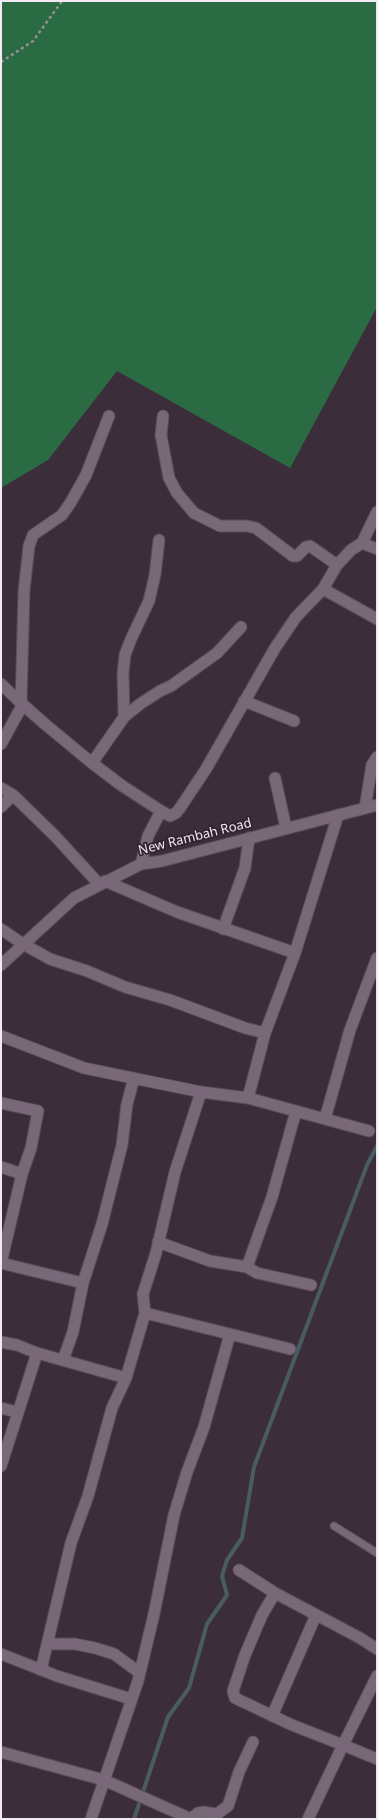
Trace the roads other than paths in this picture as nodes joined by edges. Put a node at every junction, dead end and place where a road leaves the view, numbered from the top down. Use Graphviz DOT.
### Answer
graph roads {
  1 [pos="109,416"];
  2 [pos="163,416"];
  3 [pos="377,512"];
  4 [pos="159,540"];
  5 [pos="362,542"];
  6 [pos="377,549"];
  7 [pos="337,565"];
  8 [pos="323,589"];
  9 [pos="377,619"];
  10 [pos="241,627"];
  11 [pos="1,684"];
  12 [pos="244,701"];
  13 [pos="22,703"];
  14 [pos="124,717"];
  15 [pos="294,721"];
  16 [pos="1,744"];
  17 [pos="377,756"];
  18 [pos="92,763"];
  19 [pos="276,778"];
  20 [pos="1,788"];
  21 [pos="13,795"];
  22 [pos="377,805"];
  23 [pos="1,807"];
  24 [pos="365,808"];
  25 [pos="160,811"];
  26 [pos="338,815"];
  27 [pos="286,828"];
  28 [pos="248,838"];
  29 [pos="141,864"];
  30 [pos="102,882"];
  31 [pos="1,929"];
  32 [pos="223,929"];
  33 [pos="23,944"];
  34 [pos="295,953"];
  35 [pos="377,958"];
  36 [pos="1,965"];
  37 [pos="264,1033"];
  38 [pos="1,1036"];
  39 [pos="134,1078"];
  40 [pos="201,1092"];
  41 [pos="248,1098"];
  42 [pos="1,1102"];
  43 [pos="296,1111"];
  44 [pos="325,1119"];
  45 [pos="370,1131"];
  46 [pos="1,1167"];
  47 [pos="22,1174"];
  48 [pos="158,1242"];
  49 [pos="1,1263"];
  50 [pos="247,1267"];
  51 [pos="83,1283"];
  52 [pos="311,1285"];
  53 [pos="145,1313"];
  54 [pos="230,1334"];
  55 [pos="1,1342"];
  56 [pos="290,1349"];
  57 [pos="37,1353"];
  58 [pos="63,1360"];
  59 [pos="126,1378"];
  60 [pos="1,1408"];
  61 [pos="17,1412"];
  62 [pos="3,1453"];
  63 [pos="1,1466"];
  64 [pos="334,1526"];
  65 [pos="377,1553"];
  66 [pos="239,1570"];
  67 [pos="274,1593"];
  68 [pos="316,1615"];
  69 [pos="47,1644"];
  70 [pos="377,1649"];
  71 [pos="1,1654"];
  72 [pos="41,1670"];
  73 [pos="140,1673"];
  74 [pos="377,1676"];
  75 [pos="132,1699"];
  76 [pos="272,1716"];
  77 [pos="253,1742"];
  78 [pos="343,1745"];
  79 [pos="1,1752"];
  80 [pos="377,1759"];
  81 [pos="104,1780"];
  82 [pos="91,1819"];
  83 [pos="191,1819"];
  84 [pos="308,1819"];
  1 -- 13 [label="street"];
  2 -- 7 [label="street"];
  3 -- 5 [label="street"];
  4 -- 14 [label="street"];
  5 -- 6 [label="street"];
  5 -- 7 [label="street"];
  7 -- 8 [label="street"];
  8 -- 9 [label="street"];
  8 -- 12 [label="street"];
  10 -- 14 [label="street"];
  11 -- 13 [label="street"];
  12 -- 15 [label="street"];
  12 -- 25 [label="street"];
  13 -- 16 [label="street"];
  13 -- 18 [label="street"];
  14 -- 18 [label="street"];
  17 -- 24 [label="street"];
  18 -- 25 [label="street"];
  19 -- 27 [label="street"];
  20 -- 21 [label="street"];
  21 -- 23 [label="street"];
  21 -- 30 [label="street"];
  22 -- 24 [label="street, New Rambah Road"];
  24 -- 26 [label="street, New Rambah Road"];
  25 -- 29 [label="street"];
  26 -- 27 [label="street, New Rambah Road"];
  26 -- 34 [label="street"];
  27 -- 28 [label="street, New Rambah Road"];
  28 -- 29 [label="street, New Rambah Road"];
  28 -- 32 [label="street"];
  29 -- 30 [label="street, New Rambah Road"];
  30 -- 32 [label="street"];
  30 -- 33 [label="street, New Rambah Road"];
  31 -- 33 [label="street"];
  32 -- 34 [label="street"];
  33 -- 36 [label="street, New Rambah Road"];
  33 -- 37 [label="street"];
  34 -- 37 [label="street"];
  35 -- 44 [label="street"];
  37 -- 41 [label="street"];
  38 -- 39 [label="street"];
  39 -- 40 [label="street"];
  39 -- 51 [label="street"];
  40 -- 41 [label="street"];
  40 -- 48 [label="street"];
  41 -- 43 [label="street"];
  42 -- 47 [label="street"];
  43 -- 44 [label="street"];
  43 -- 50 [label="street"];
  44 -- 45 [label="street"];
  46 -- 47 [label="street"];
  47 -- 49 [label="street"];
  48 -- 50 [label="street"];
  48 -- 53 [label="street"];
  49 -- 51 [label="street"];
  50 -- 52 [label="street"];
  51 -- 58 [label="street"];
  53 -- 54 [label="street"];
  53 -- 59 [label="street"];
  54 -- 56 [label="street"];
  54 -- 73 [label="street"];
  55 -- 57 [label="street"];
  57 -- 58 [label="street"];
  57 -- 61 [label="street"];
  58 -- 59 [label="street"];
  59 -- 69 [label="street"];
  60 -- 61 [label="street"];
  61 -- 62 [label="street"];
  62 -- 63 [label="street"];
  64 -- 65 [label="lane"];
  66 -- 67 [label="street"];
  67 -- 68 [label="street"];
  67 -- 76 [label="street"];
  68 -- 70 [label="street"];
  68 -- 76 [label="street"];
  69 -- 72 [label="street"];
  69 -- 73 [label="street"];
  71 -- 72 [label="street"];
  72 -- 75 [label="street"];
  73 -- 75 [label="street"];
  74 -- 78 [label="street"];
  75 -- 81 [label="street"];
  76 -- 78 [label="street"];
  77 -- 83 [label="street"];
  78 -- 80 [label="street"];
  78 -- 84 [label="street"];
  79 -- 81 [label="street"];
  81 -- 82 [label="street"];
  81 -- 83 [label="street"];
}
